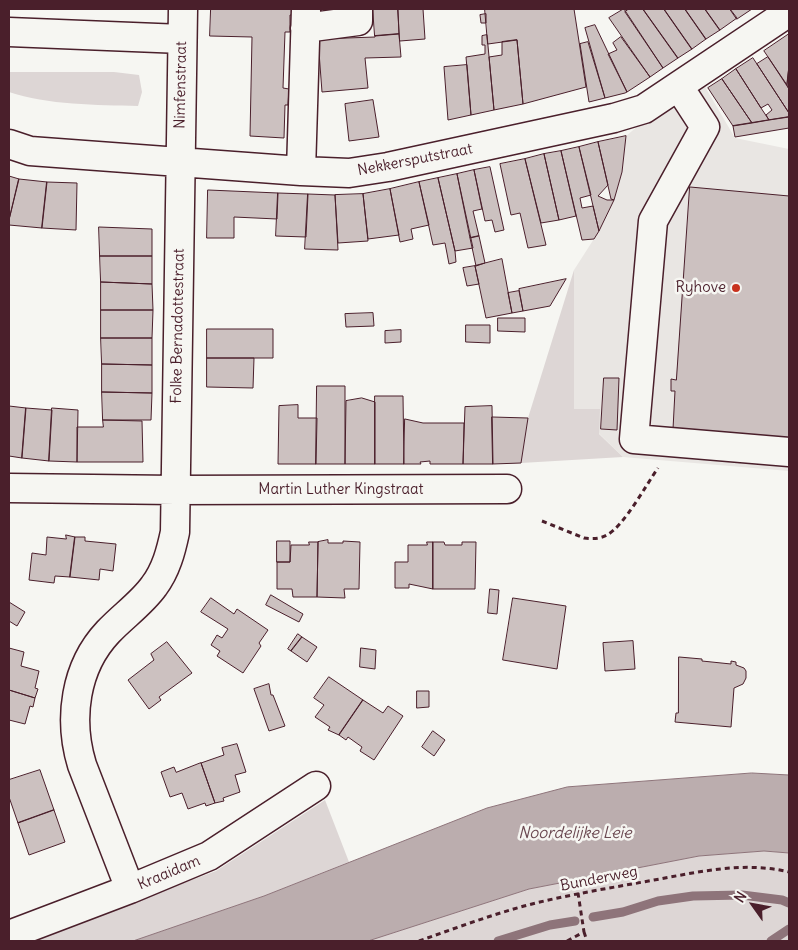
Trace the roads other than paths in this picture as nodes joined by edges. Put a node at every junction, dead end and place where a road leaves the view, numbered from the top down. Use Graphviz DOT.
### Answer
graph roads {
  1 [pos="183,9"];
  2 [pos="358,9"];
  3 [pos="789,12"];
  4 [pos="305,18"];
  5 [pos="9,32"];
  6 [pos="182,39"];
  7 [pos="678,87"];
  8 [pos="9,144"];
  9 [pos="180,162"];
  10 [pos="301,171"];
  11 [pos="789,452"];
  12 [pos="9,488"];
  13 [pos="175,490"];
  14 [pos="507,490"];
  15 [pos="316,786"];
  16 [pos="130,889"];
  17 [pos="9,935"];
  1 -- 6 [label="street, Nimfenstraat"];
  2 -- 4 [label="street"];
  3 -- 7 [label="street, Nekkersputstraat"];
  4 -- 10 [label="street"];
  5 -- 6 [label="street"];
  6 -- 9 [label="street, Nimfenstraat"];
  7 -- 10 [label="street, Nekkersputstraat"];
  7 -- 11 [label="street"];
  8 -- 9 [label="street, Nekkersputstraat"];
  9 -- 10 [label="street, Nekkersputstraat"];
  9 -- 13 [label="street, Folke Bernadottestraat"];
  12 -- 13 [label="street, Martin Luther Kingstraat"];
  13 -- 14 [label="street, Martin Luther Kingstraat"];
  13 -- 16 [label="street, Folke Bernadottestraat"];
  15 -- 16 [label="street, Kraaidam"];
  16 -- 17 [label="street, Kraaidam"];
}
